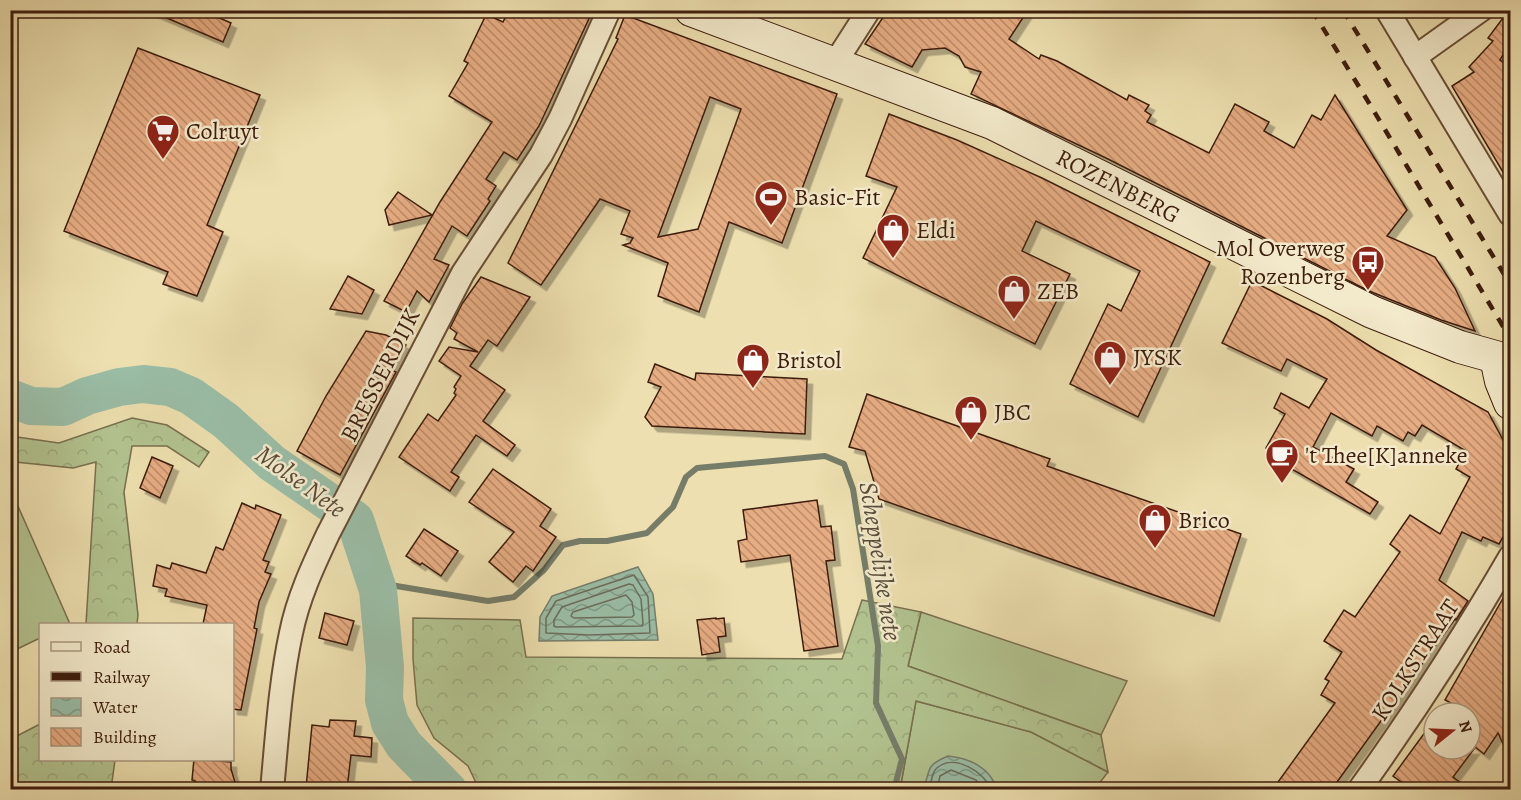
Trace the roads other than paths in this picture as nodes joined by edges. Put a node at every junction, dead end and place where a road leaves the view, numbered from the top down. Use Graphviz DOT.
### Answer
graph roads {
  1 [pos="609,10"];
  2 [pos="691,10"];
  3 [pos="869,10"];
  4 [pos="1387,10"];
  5 [pos="1481,10"];
  6 [pos="1415,57"];
  7 [pos="835,63"];
  8 [pos="1510,214"];
  9 [pos="1503,360"];
  10 [pos="1510,403"];
  11 [pos="1510,557"];
  12 [pos="272,789"];
  13 [pos="1359,789"];
  1 -- 12 [label="street, BRESSERDIJK"];
  2 -- 7 [label="main road, ROZENBERG"];
  3 -- 7 [label="street"];
  4 -- 6 [label="street"];
  5 -- 6 [label="street"];
  6 -- 8 [label="street"];
  7 -- 9 [label="main road, ROZENBERG"];
  9 -- 10 [label="main road, ROZENBERG"];
  11 -- 13 [label="street, KOLKSTRAAT"];
}
